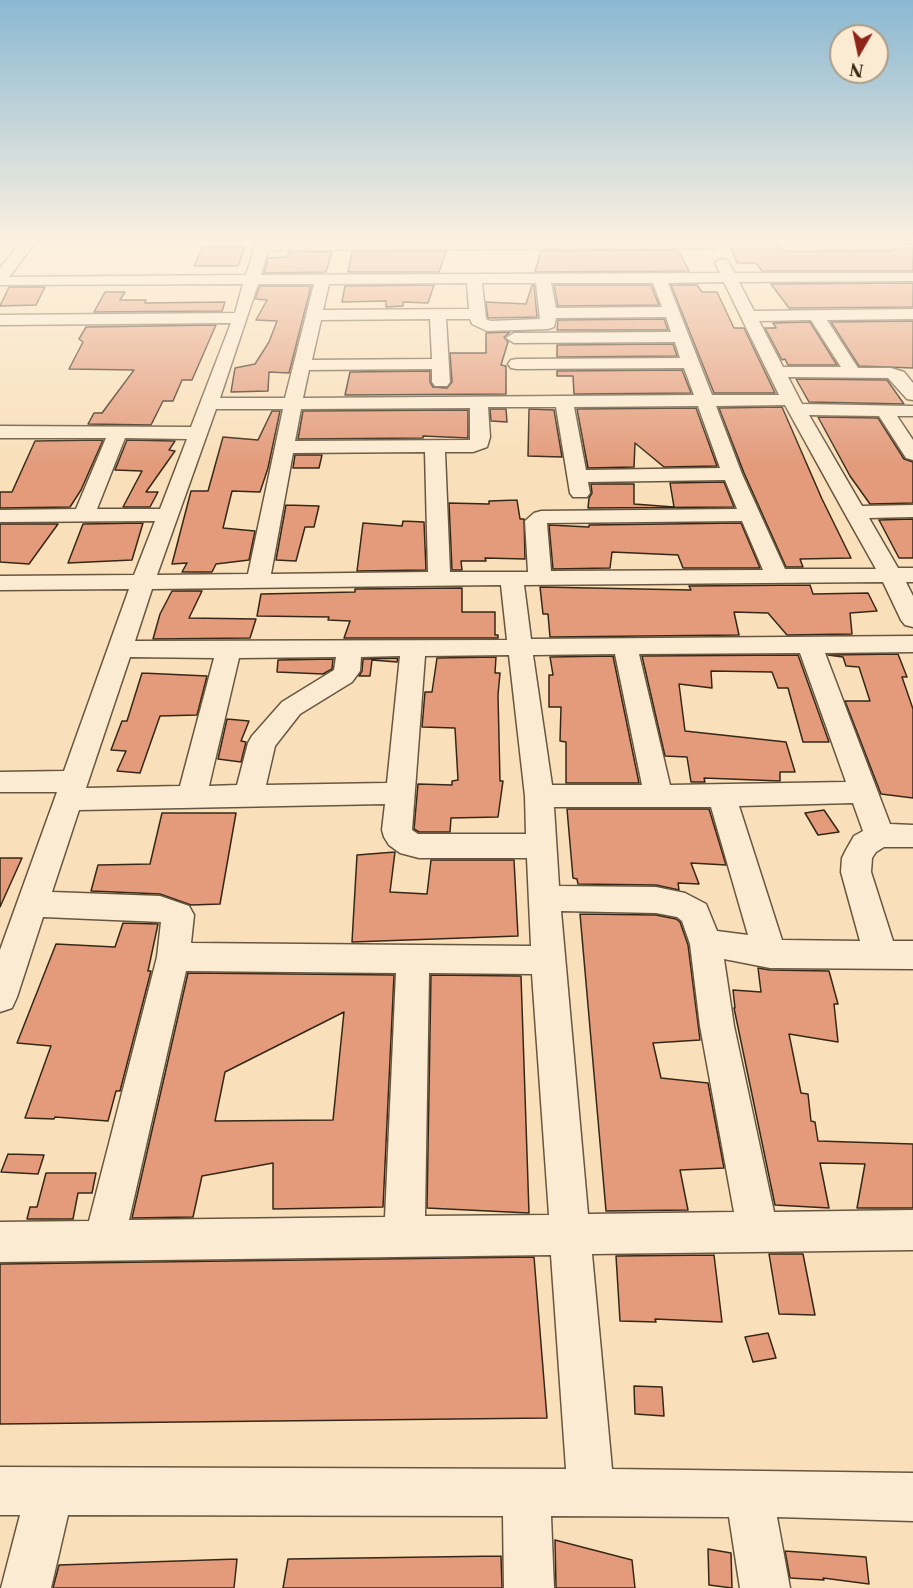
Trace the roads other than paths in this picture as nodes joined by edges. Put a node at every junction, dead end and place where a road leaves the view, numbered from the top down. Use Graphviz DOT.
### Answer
graph roads {
  1 [pos="315,317"];
  2 [pos="438,317"];
  3 [pos="478,317"];
  4 [pos="549,317"];
  5 [pos="674,317"];
  6 [pos="750,317"];
  7 [pos="817,317"];
  8 [pos="242,318"];
  9 [pos="0,320"];
  10 [pos="513,332"];
  11 [pos="682,337"];
  12 [pos="692,363"];
  13 [pos="440,364"];
  14 [pos="517,364"];
  15 [pos="303,366"];
  16 [pos="778,372"];
  17 [pos="852,372"];
  18 [pos="911,391"];
  19 [pos="526,401"];
  20 [pos="705,401"];
  21 [pos="441,402"];
  22 [pos="479,402"];
  23 [pos="564,402"];
  24 [pos="293,404"];
  25 [pos="794,404"];
  26 [pos="208,405"];
  27 [pos="884,410"];
  28 [pos="913,411"];
  29 [pos="0,432"];
  30 [pos="118,433"];
  31 [pos="198,433"];
  32 [pos="285,447"];
  33 [pos="435,447"];
  34 [pos="913,454"];
  35 [pos="732,474"];
  36 [pos="577,476"];
  37 [pos="913,511"];
  38 [pos="854,512"];
  39 [pos="84,515"];
  40 [pos="167,515"];
  41 [pos="750,515"];
  42 [pos="0,516"];
  43 [pos="585,516"];
  44 [pos="902,575"];
  45 [pos="777,576"];
  46 [pos="526,577"];
  47 [pos="439,578"];
  48 [pos="258,580"];
  49 [pos="143,582"];
  50 [pos="0,583"];
  51 [pos="913,620"];
  52 [pos="913,644"];
  53 [pos="625,645"];
  54 [pos="810,645"];
  55 [pos="413,648"];
  56 [pos="519,648"];
  57 [pos="119,649"];
  58 [pos="350,649"];
  59 [pos="228,650"];
  60 [pos="0,782"];
  61 [pos="73,790"];
  62 [pos="862,792"];
  63 [pos="400,794"];
  64 [pos="658,794"];
  65 [pos="249,795"];
  66 [pos="539,796"];
  67 [pos="722,796"];
  68 [pos="192,797"];
  69 [pos="879,835"];
  70 [pos="913,836"];
  71 [pos="541,846"];
  72 [pos="544,898"];
  73 [pos="32,904"];
  74 [pos="706,944"];
  75 [pos="770,954"];
  76 [pos="881,955"];
  77 [pos="913,955"];
  78 [pos="173,957"];
  79 [pos="6,959"];
  80 [pos="413,959"];
  81 [pos="548,960"];
  82 [pos="0,997"];
  83 [pos="913,1230"];
  84 [pos="758,1231"];
  85 [pos="569,1234"];
  86 [pos="404,1237"];
  87 [pos="104,1240"];
  88 [pos="0,1242"];
  89 [pos="0,1491"];
  90 [pos="50,1491"];
  91 [pos="526,1492"];
  92 [pos="591,1492"];
  93 [pos="749,1493"];
  94 [pos="913,1497"];
  95 [pos="26,1588"];
  96 [pos="529,1588"];
  97 [pos="765,1588"];
  1 -- 15 [label="street"];
  2 -- 13 [label="street"];
  3 -- 10 [label="street"];
  4 -- 10 [label="street"];
  5 -- 11 [label="street"];
  6 -- 16 [label="street"];
  7 -- 17 [label="street"];
  8 -- 9 [label="street"];
  8 -- 26 [label="street"];
  10 -- 11 [label="street"];
  10 -- 14 [label="street"];
  11 -- 12 [label="street"];
  12 -- 14 [label="street"];
  12 -- 20 [label="street"];
  13 -- 15 [label="street"];
  13 -- 21 [label="street"];
  14 -- 19 [label="street"];
  15 -- 24 [label="street"];
  16 -- 17 [label="street"];
  16 -- 25 [label="street"];
  17 -- 18 [label="street"];
  19 -- 22 [label="street"];
  19 -- 23 [label="street"];
  20 -- 23 [label="street"];
  20 -- 25 [label="street"];
  20 -- 35 [label="street"];
  21 -- 22 [label="street"];
  21 -- 24 [label="street"];
  22 -- 33 [label="street"];
  23 -- 36 [label="street"];
  24 -- 26 [label="street"];
  24 -- 32 [label="street"];
  25 -- 27 [label="street"];
  25 -- 38 [label="street"];
  26 -- 31 [label="street"];
  27 -- 28 [label="street"];
  27 -- 34 [label="street"];
  29 -- 30 [label="street"];
  30 -- 31 [label="street"];
  30 -- 39 [label="street"];
  31 -- 40 [label="street"];
  32 -- 33 [label="street"];
  32 -- 48 [label="street"];
  33 -- 47 [label="street"];
  35 -- 36 [label="street"];
  35 -- 41 [label="street"];
  36 -- 43 [label="street"];
  37 -- 38 [label="street"];
  38 -- 44 [label="street"];
  39 -- 40 [label="street"];
  39 -- 42 [label="street"];
  40 -- 49 [label="street"];
  41 -- 43 [label="street"];
  41 -- 45 [label="street"];
  43 -- 46 [label="street"];
  44 -- 45 [label="street"];
  44 -- 51 [label="street"];
  45 -- 46 [label="street"];
  46 -- 47 [label="street"];
  46 -- 56 [label="street"];
  47 -- 48 [label="street"];
  48 -- 49 [label="street"];
  49 -- 50 [label="street"];
  49 -- 57 [label="street"];
  52 -- 54 [label="street"];
  53 -- 54 [label="street"];
  53 -- 56 [label="street"];
  53 -- 64 [label="street"];
  54 -- 62 [label="street"];
  55 -- 56 [label="street"];
  55 -- 58 [label="street"];
  55 -- 63 [label="street"];
  56 -- 66 [label="street"];
  57 -- 59 [label="street"];
  57 -- 61 [label="street"];
  58 -- 59 [label="street"];
  58 -- 65 [label="street"];
  59 -- 68 [label="street"];
  60 -- 61 [label="street"];
  61 -- 68 [label="street"];
  61 -- 73 [label="street"];
  62 -- 67 [label="street"];
  62 -- 69 [label="street"];
  63 -- 65 [label="street"];
  63 -- 71 [label="street"];
  64 -- 66 [label="street"];
  64 -- 67 [label="street"];
  65 -- 68 [label="street"];
  66 -- 71 [label="street"];
  67 -- 75 [label="street"];
  69 -- 70 [label="street"];
  69 -- 76 [label="street"];
  71 -- 72 [label="street"];
  72 -- 74 [label="street"];
  72 -- 81 [label="street"];
  73 -- 78 [label="street"];
  73 -- 79 [label="street"];
  74 -- 75 [label="street"];
  74 -- 84 [label="street"];
  75 -- 76 [label="street"];
  76 -- 77 [label="street"];
  78 -- 80 [label="street"];
  78 -- 87 [label="street"];
  79 -- 82 [label="street"];
  80 -- 81 [label="street"];
  80 -- 86 [label="street"];
  81 -- 85 [label="street"];
  83 -- 84 [label="street"];
  84 -- 85 [label="street"];
  85 -- 86 [label="street"];
  85 -- 92 [label="street"];
  86 -- 87 [label="street"];
  87 -- 88 [label="street"];
  89 -- 90 [label="street"];
  90 -- 91 [label="street"];
  90 -- 95 [label="street"];
  91 -- 92 [label="street"];
  91 -- 96 [label="street"];
  92 -- 93 [label="street"];
  93 -- 94 [label="street"];
  93 -- 97 [label="street"];
}
